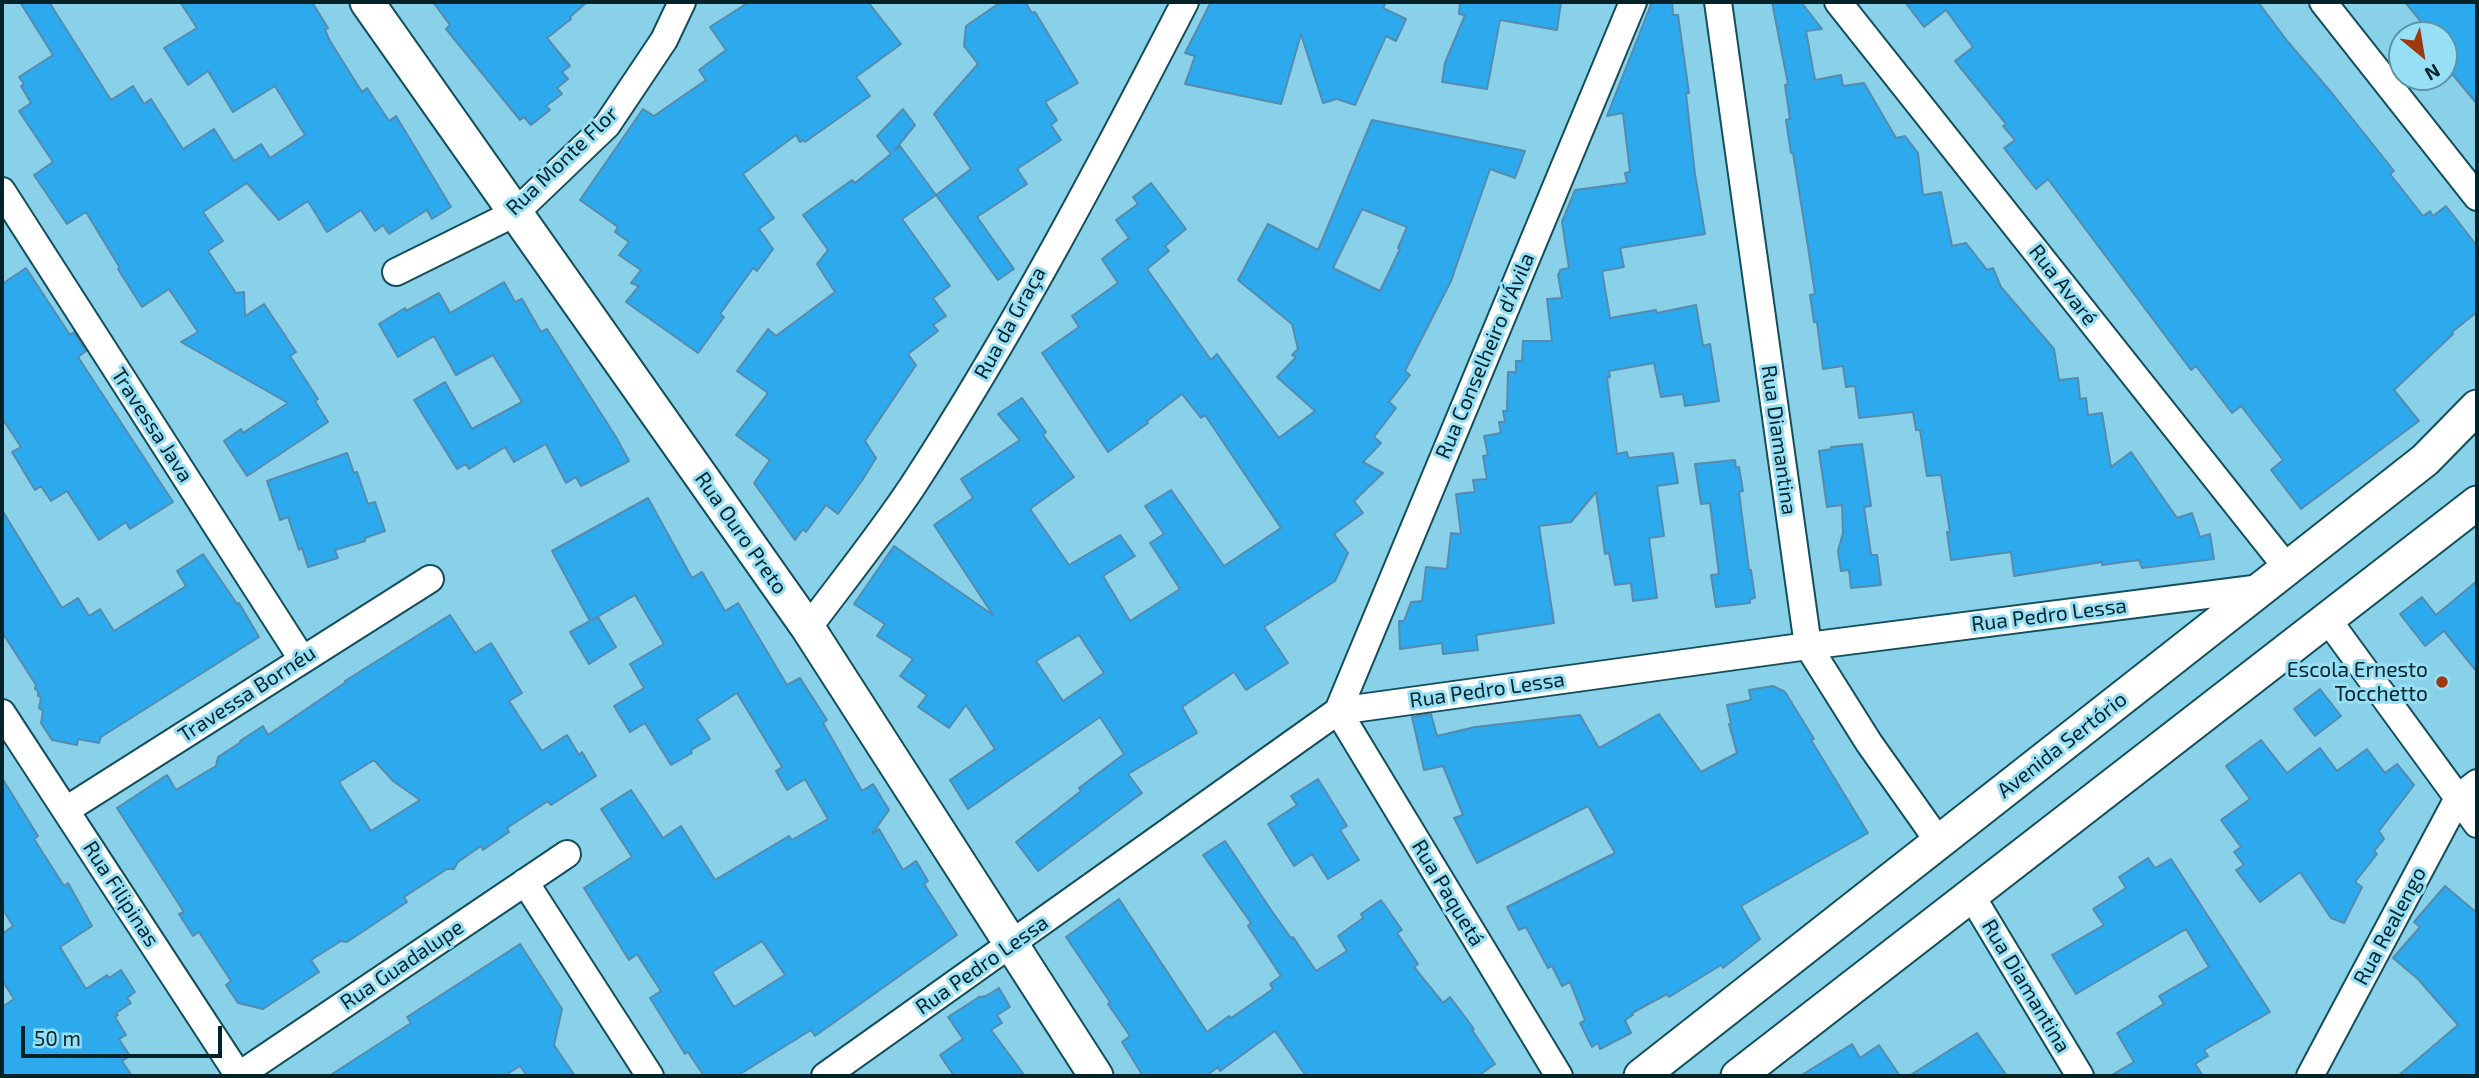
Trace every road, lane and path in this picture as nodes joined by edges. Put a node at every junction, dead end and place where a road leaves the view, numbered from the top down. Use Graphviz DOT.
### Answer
graph roads {
  1 [pos="367,2"];
  2 [pos="682,2"];
  3 [pos="1185,2"];
  4 [pos="1633,2"];
  5 [pos="1718,2"];
  6 [pos="1838,2"];
  7 [pos="2323,2"];
  8 [pos="2,191"];
  9 [pos="2477,197"];
  10 [pos="514,213"];
  11 [pos="396,272"];
  12 [pos="2477,407"];
  13 [pos="2477,503"];
  14 [pos="2288,569"];
  15 [pos="430,579"];
  16 [pos="2261,588"];
  17 [pos="2328,620"];
  18 [pos="808,628"];
  19 [pos="1808,646"];
  20 [pos="302,659"];
  21 [pos="1338,711"];
  22 [pos="2,713"];
  23 [pos="2468,790"];
  24 [pos="66,810"];
  25 [pos="2477,824"];
  26 [pos="1939,842"];
  27 [pos="567,854"];
  28 [pos="525,882"];
  29 [pos="1971,895"];
  30 [pos="1013,943"];
  31 [pos="2313,1075"];
  32 [pos="238,1076"];
  33 [pos="650,1076"];
  34 [pos="825,1076"];
  35 [pos="1096,1076"];
  36 [pos="1559,1076"];
  37 [pos="1641,1076"];
  38 [pos="1738,1076"];
  39 [pos="2080,1076"];
  1 -- 10 [label="main road, Rua Ouro Preto"];
  2 -- 10 [label="street, Rua Monte Flor"];
  3 -- 18 [label="street, Rua da Graça"];
  4 -- 21 [label="street, Rua Conselheiro d'Ávila"];
  5 -- 19 [label="street, Rua Diamantina"];
  6 -- 14 [label="street, Rua Avaré"];
  7 -- 9 [label="street"];
  8 -- 20 [label="street, Travessa Java"];
  10 -- 11 [label="street, Rua Monte Flor"];
  10 -- 18 [label="main road, Rua Ouro Preto"];
  12 -- 14 [label="main road, Avenida Sertório"];
  13 -- 17 [label="main road"];
  14 -- 16 [label="main road, Avenida Sertório"];
  15 -- 20 [label="street, Travessa Bornéu"];
  16 -- 19 [label="street, Rua Pedro Lessa"];
  16 -- 26 [label="main road, Avenida Sertório"];
  17 -- 23 [label="street"];
  17 -- 29 [label="main road"];
  18 -- 30 [label="main road, Rua Ouro Preto"];
  19 -- 21 [label="street, Rua Pedro Lessa"];
  19 -- 26 [label="street, Rua Diamantina"];
  20 -- 24 [label="street, Travessa Bornéu"];
  21 -- 30 [label="street, Rua Pedro Lessa"];
  21 -- 36 [label="street, Rua Paquetá"];
  22 -- 24 [label="street, Rua Filipinas"];
  23 -- 25 [label="street"];
  23 -- 31 [label="street, Rua Realengo"];
  24 -- 32 [label="street, Rua Filipinas"];
  26 -- 37 [label="main road, Avenida Sertório"];
  27 -- 28 [label="street, Rua Guadalupe"];
  28 -- 32 [label="street, Rua Guadalupe"];
  28 -- 33 [label="street"];
  29 -- 38 [label="main road"];
  29 -- 39 [label="street, Rua Diamantina"];
  30 -- 34 [label="street, Rua Pedro Lessa"];
  30 -- 35 [label="main road, Rua Ouro Preto"];
}
